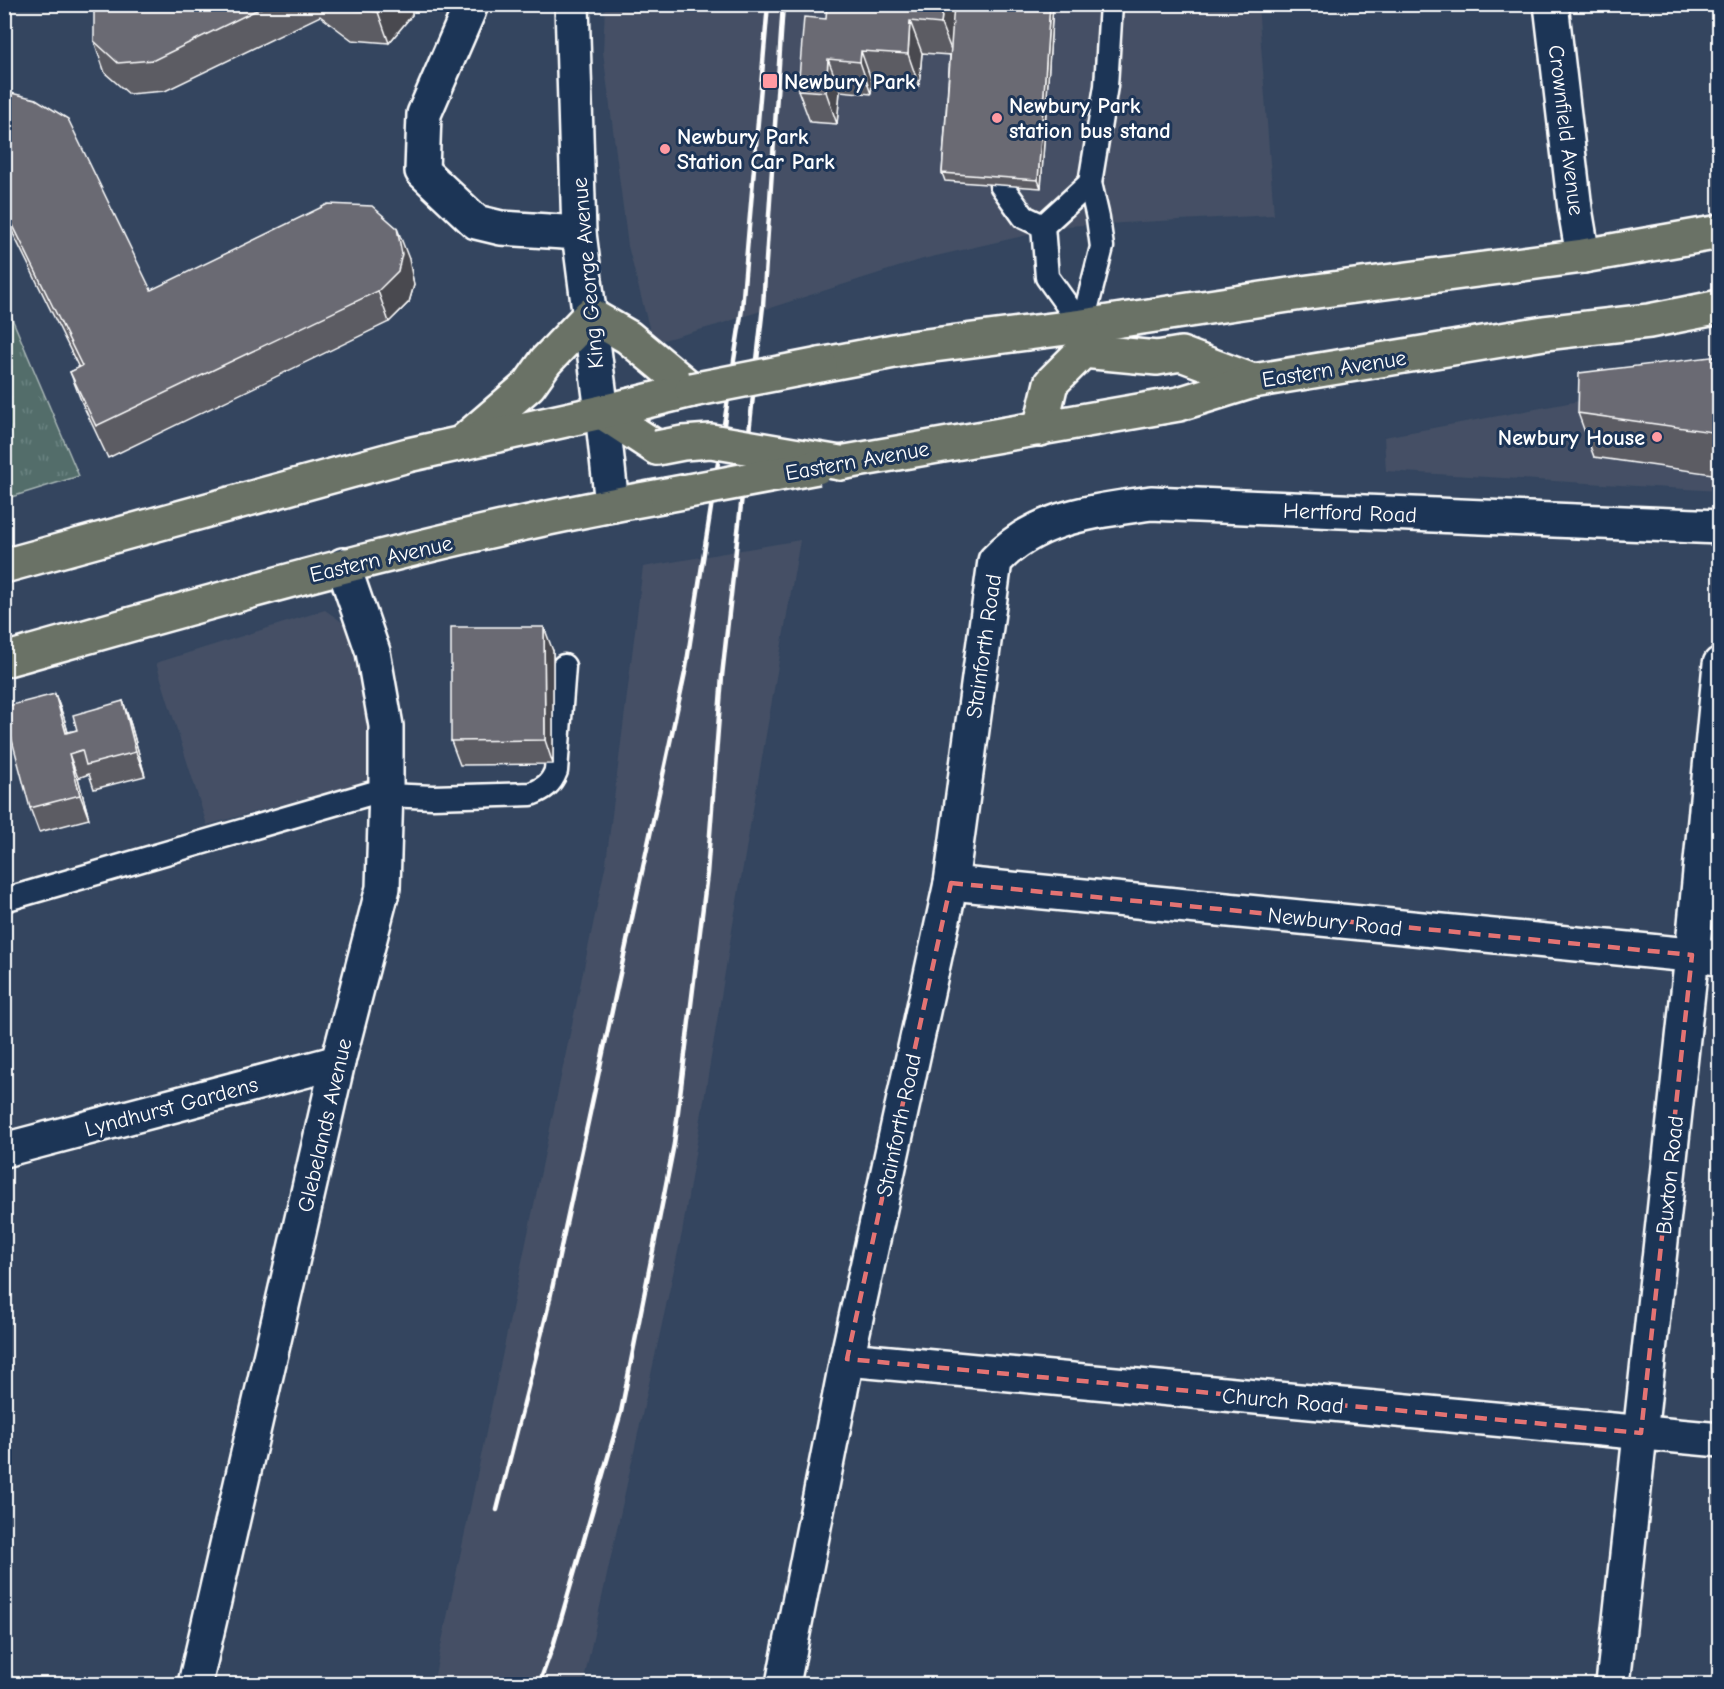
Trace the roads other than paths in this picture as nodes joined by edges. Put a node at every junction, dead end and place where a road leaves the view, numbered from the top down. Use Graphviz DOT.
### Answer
graph roads {
  1 [pos="469,4"];
  2 [pos="572,4"];
  3 [pos="1111,4"];
  4 [pos="1551,4"];
  5 [pos="1090,183"];
  6 [pos="1001,185"];
  7 [pos="1043,226"];
  8 [pos="1719,232"];
  9 [pos="579,233"];
  10 [pos="1583,256"];
  11 [pos="1719,307"];
  12 [pos="590,315"];
  13 [pos="1083,339"];
  14 [pos="1253,381"];
  15 [pos="692,390"];
  16 [pos="602,412"];
  17 [pos="1040,429"];
  18 [pos="461,443"];
  19 [pos="840,463"];
  20 [pos="612,505"];
  21 [pos="1719,528"];
  22 [pos="994,561"];
  23 [pos="343,565"];
  24 [pos="4,567"];
  25 [pos="4,660"];
  26 [pos="1719,664"];
  27 [pos="564,666"];
  28 [pos="386,792"];
  29 [pos="951,883"];
  30 [pos="4,900"];
  31 [pos="1706,957"];
  32 [pos="338,1062"];
  33 [pos="4,1150"];
  34 [pos="847,1359"];
  35 [pos="1641,1433"];
  36 [pos="1719,1440"];
  37 [pos="195,1684"];
  38 [pos="783,1684"];
  39 [pos="1613,1684"];
  1 -- 9 [label="street"];
  2 -- 9 [label="street, King George Avenue"];
  3 -- 5 [label="lane"];
  4 -- 10 [label="street, Crownfield Avenue"];
  5 -- 7 [label="lane"];
  5 -- 13 [label="lane"];
  6 -- 7 [label="lane"];
  7 -- 13 [label="lane"];
  8 -- 10 [label="highway"];
  9 -- 12 [label="street, King George Avenue"];
  10 -- 13 [label="highway"];
  11 -- 14 [label="highway, Eastern Avenue"];
  12 -- 15 [label="highway"];
  12 -- 16 [label="street, King George Avenue"];
  12 -- 18 [label="highway"];
  13 -- 14 [label="highway"];
  13 -- 15 [label="highway, bridge"];
  13 -- 17 [label="highway"];
  14 -- 17 [label="highway, Eastern Avenue"];
  15 -- 16 [label="highway"];
  16 -- 18 [label="highway"];
  16 -- 19 [label="highway, bridge"];
  16 -- 20 [label="street, King George Avenue"];
  17 -- 19 [label="highway, Eastern Avenue"];
  18 -- 24 [label="highway"];
  19 -- 20 [label="highway, Eastern Avenue, bridge"];
  20 -- 23 [label="highway, Eastern Avenue"];
  21 -- 22 [label="street, Hertford Road"];
  22 -- 29 [label="street, Stainforth Road"];
  23 -- 25 [label="highway, Eastern Avenue"];
  23 -- 28 [label="street, Glebelands Avenue"];
  26 -- 31 [label="street, Buxton Road"];
  27 -- 28 [label="lane"];
  28 -- 30 [label="lane"];
  28 -- 32 [label="street, Glebelands Avenue"];
  29 -- 31 [label="street, Newbury Road"];
  29 -- 34 [label="street, Stainforth Road"];
  31 -- 35 [label="street, Buxton Road"];
  32 -- 33 [label="street, Lyndhurst Gardens"];
  32 -- 37 [label="street, Glebelands Avenue"];
  34 -- 35 [label="street, Church Road"];
  34 -- 38 [label="street, Stainforth Road"];
  35 -- 36 [label="street, Church Road"];
  35 -- 39 [label="street, Buxton Road"];
}
